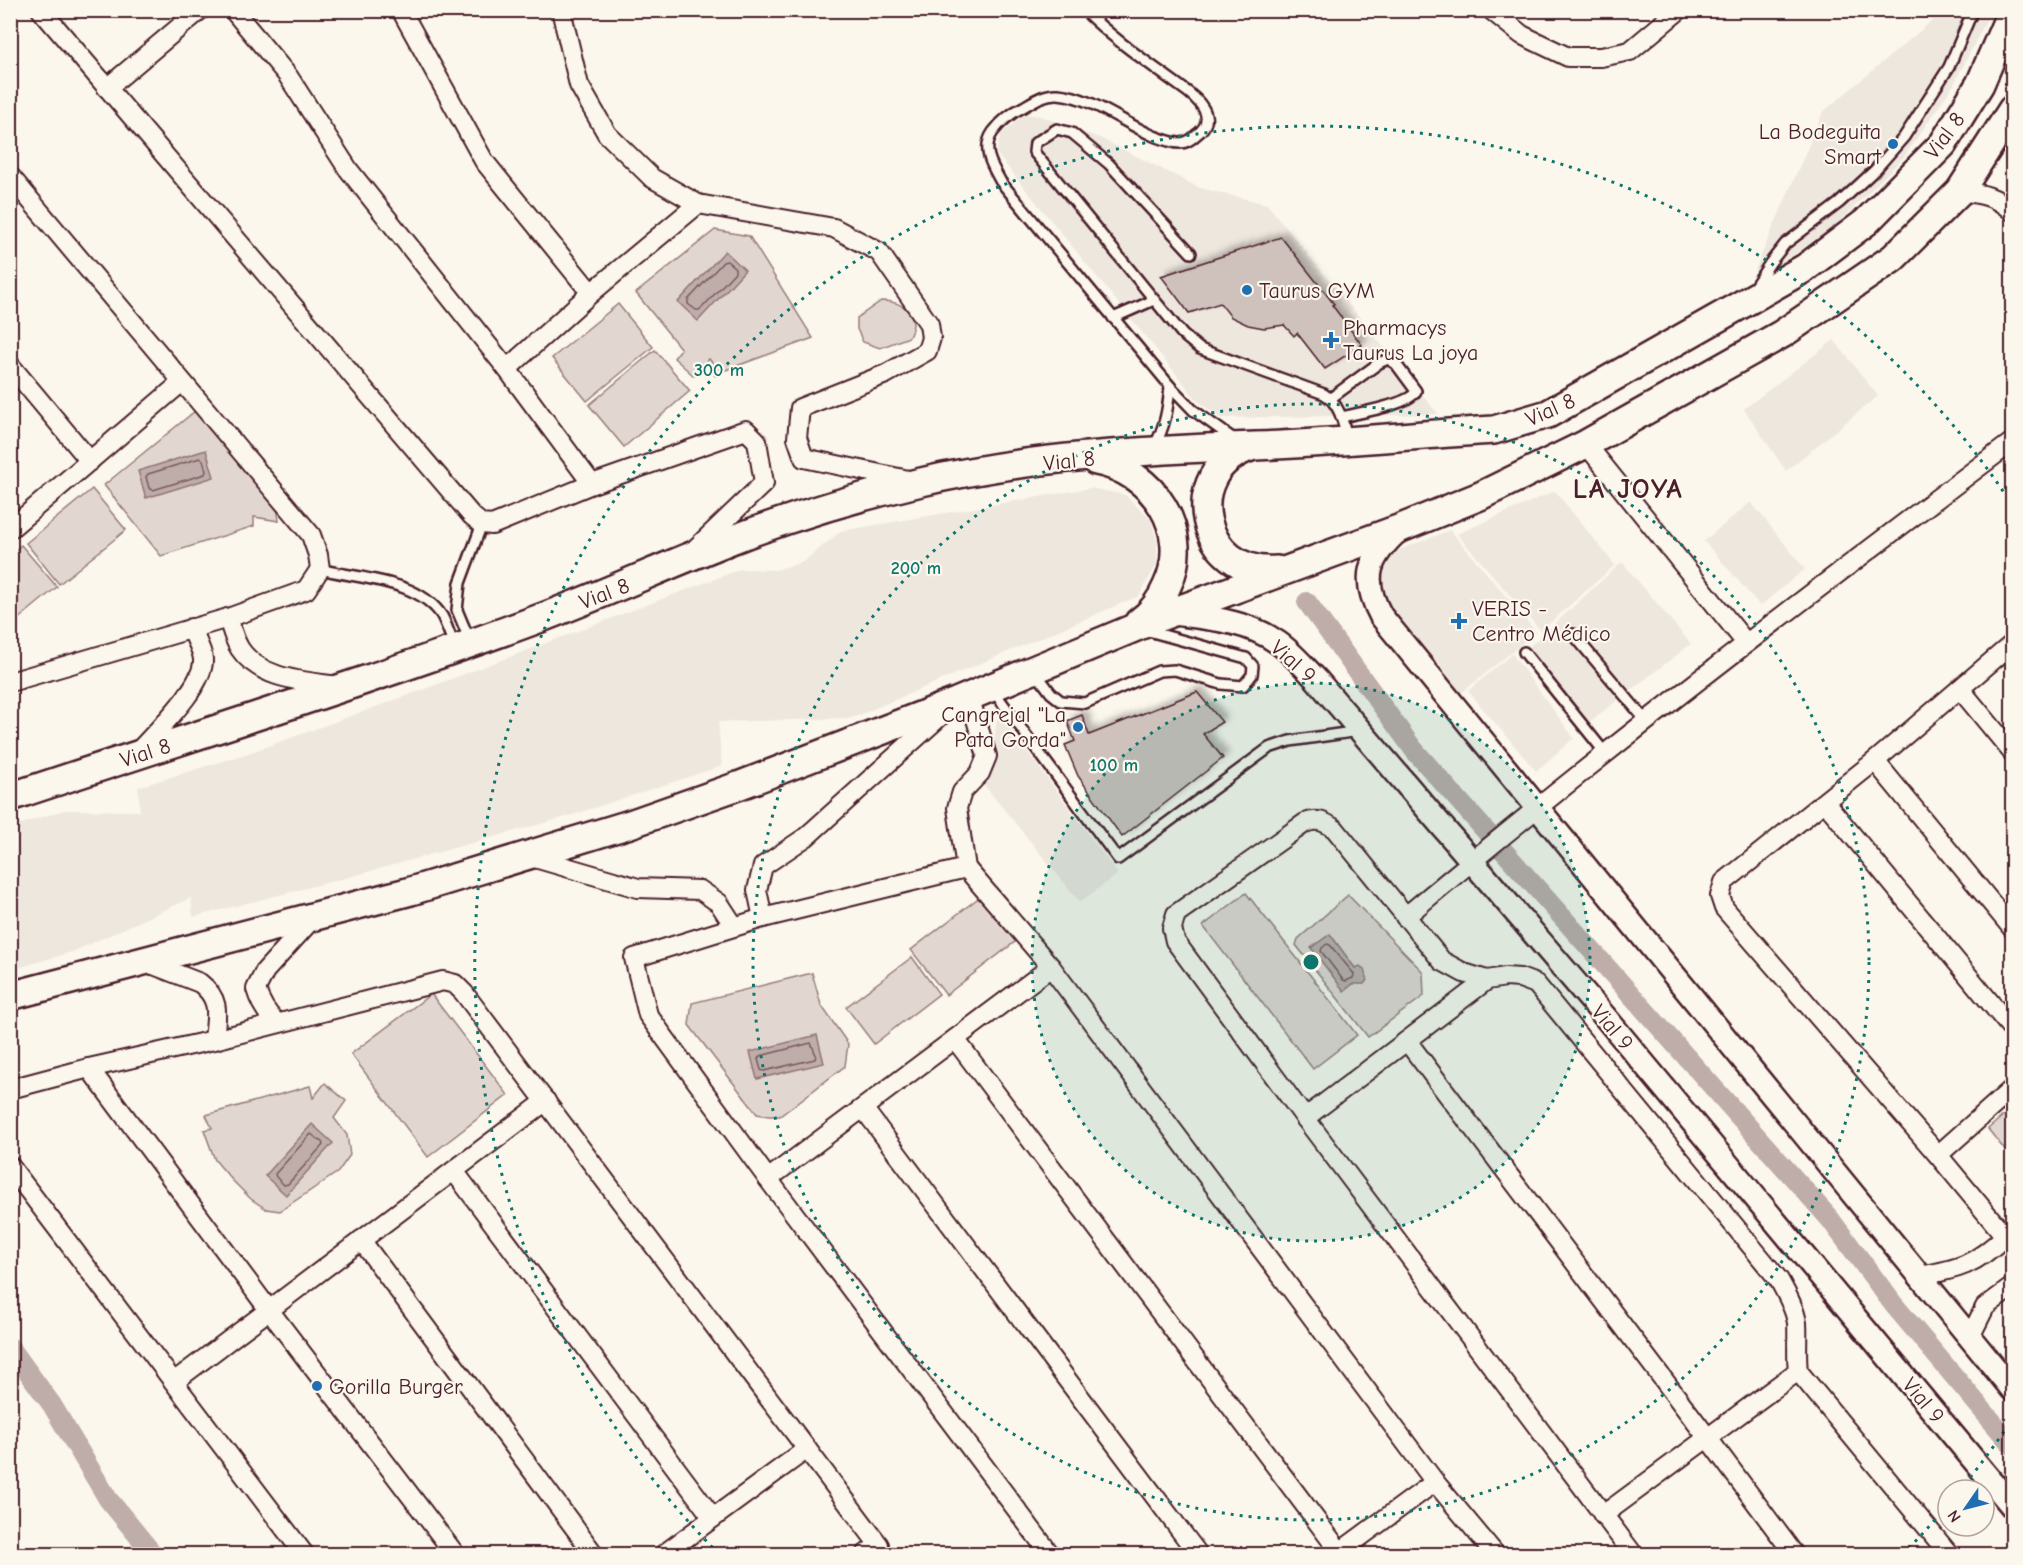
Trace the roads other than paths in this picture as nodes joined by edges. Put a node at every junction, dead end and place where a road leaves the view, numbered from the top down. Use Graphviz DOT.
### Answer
graph roads {
  1 [pos="41,10"];
  2 [pos="200,10"];
  3 [pos="233,10"];
  4 [pos="401,10"];
  5 [pos="561,10"];
  6 [pos="1084,10"];
  7 [pos="1491,10"];
  8 [pos="1679,10"];
  9 [pos="1973,10"];
  10 [pos="2012,10"];
  11 [pos="107,88"];
  12 [pos="2010,122"];
  13 [pos="10,176"];
  14 [pos="1960,191"];
  15 [pos="698,204"];
  16 [pos="2013,211"];
  17 [pos="1191,253"];
  18 [pos="591,293"];
  19 [pos="1154,300"];
  20 [pos="1744,303"];
  21 [pos="1113,318"];
  22 [pos="10,365"];
  23 [pos="507,369"];
  24 [pos="183,382"];
  25 [pos="1170,387"];
  26 [pos="1331,398"];
  27 [pos="1344,428"];
  28 [pos="2013,442"];
  29 [pos="1586,444"];
  30 [pos="1249,446"];
  31 [pos="1151,451"];
  32 [pos="1074,459"];
  33 [pos="90,461"];
  34 [pos="920,482"];
  35 [pos="592,484"];
  36 [pos="482,524"];
  37 [pos="1401,528"];
  38 [pos="10,529"];
  39 [pos="684,560"];
  40 [pos="1293,566"];
  41 [pos="320,569"];
  42 [pos="1170,613"];
  43 [pos="228,618"];
  44 [pos="191,628"];
  45 [pos="1126,631"];
  46 [pos="1573,633"];
  47 [pos="1746,642"];
  48 [pos="2013,644"];
  49 [pos="463,646"];
  50 [pos="1524,652"];
  51 [pos="1033,669"];
  52 [pos="10,682"];
  53 [pos="347,687"];
  54 [pos="1961,690"];
  55 [pos="972,695"];
  56 [pos="1647,722"];
  57 [pos="1361,731"];
  58 [pos="2013,752"];
  59 [pos="1606,754"];
  60 [pos="135,755"];
  61 [pos="1875,761"];
  62 [pos="10,797"];
  63 [pos="1825,802"];
  64 [pos="1537,809"];
  65 [pos="528,856"];
  66 [pos="1472,861"];
  67 [pos="966,868"];
  68 [pos="1405,917"];
  69 [pos="313,918"];
  70 [pos="763,918"];
  71 [pos="734,926"];
  72 [pos="2013,928"];
  73 [pos="146,962"];
  74 [pos="1051,967"];
  75 [pos="1487,980"];
  76 [pos="10,996"];
  77 [pos="277,1023"];
  78 [pos="2013,1029"];
  79 [pos="955,1039"];
  80 [pos="214,1040"];
  81 [pos="1407,1041"];
  82 [pos="89,1068"];
  83 [pos="10,1089"];
  84 [pos="2013,1089"];
  85 [pos="546,1101"];
  86 [pos="863,1108"];
  87 [pos="1305,1118"];
  88 [pos="1938,1155"];
  89 [pos="10,1166"];
  90 [pos="454,1171"];
  91 [pos="768,1179"];
  92 [pos="361,1240"];
  93 [pos="1920,1276"];
  94 [pos="2013,1287"];
  95 [pos="269,1310"];
  96 [pos="1970,1337"];
  97 [pos="1798,1371"];
  98 [pos="175,1381"];
  99 [pos="2013,1389"];
  100 [pos="1707,1437"];
  101 [pos="807,1449"];
  102 [pos="1436,1482"];
  103 [pos="2013,1506"];
  104 [pos="1603,1515"];
  105 [pos="713,1518"];
  106 [pos="10,1551"];
  107 [pos="877,1551"];
  108 [pos="1339,1553"];
  109 [pos="14,1554"];
  110 [pos="304,1554"];
  111 [pos="455,1554"];
  112 [pos="594,1554"];
  113 [pos="664,1554"];
  114 [pos="1050,1554"];
  115 [pos="1198,1554"];
  116 [pos="1495,1554"];
  117 [pos="1633,1554"];
  118 [pos="1794,1554"];
  119 [pos="1949,1554"];
  1 -- 11 [label="street"];
  2 -- 11 [label="street"];
  3 -- 23 [label="street"];
  4 -- 18 [label="street"];
  5 -- 15 [label="street"];
  6 -- 21 [label="lane"];
  7 -- 8 [label="street"];
  9 -- 20 [label="lane"];
  10 -- 20 [label="main road, Vial 8"];
  11 -- 36 [label="street"];
  12 -- 14 [label="main road, Vial 8"];
  13 -- 24 [label="street"];
  14 -- 16 [label="street"];
  14 -- 29 [label="main road, Vial 8"];
  15 -- 18 [label="street"];
  15 -- 34 [label="street"];
  17 -- 19 [label="lane"];
  18 -- 23 [label="street"];
  19 -- 21 [label="lane"];
  19 -- 26 [label="lane"];
  20 -- 27 [label="main road, Vial 8"];
  21 -- 25 [label="lane"];
  22 -- 33 [label="street"];
  23 -- 35 [label="street"];
  24 -- 33 [label="street"];
  24 -- 41 [label="street"];
  25 -- 30 [label="lane"];
  25 -- 31 [label="lane"];
  26 -- 27 [label="lane"];
  26 -- 27 [label="lane"];
  27 -- 30 [label="main road, Vial 8"];
  28 -- 47 [label="street"];
  29 -- 37 [label="main road, Vial 8"];
  29 -- 47 [label="street"];
  30 -- 31 [label="main road, Vial 8"];
  30 -- 40 [label="main road"];
  31 -- 32 [label="main road, Vial 8"];
  32 -- 34 [label="main road, Vial 8"];
  32 -- 45 [label="main road"];
  33 -- 38 [label="street"];
  34 -- 39 [label="main road, Vial 8"];
  35 -- 36 [label="street"];
  35 -- 39 [label="street"];
  36 -- 49 [label="lane"];
  37 -- 40 [label="main road, Vial 8"];
  37 -- 64 [label="street"];
  39 -- 49 [label="main road, Vial 8"];
  40 -- 42 [label="main road, Vial 8"];
  41 -- 43 [label="street"];
  41 -- 49 [label="lane"];
  42 -- 45 [label="main road, Vial 8"];
  42 -- 57 [label="street, Vial 9"];
  43 -- 44 [label="street"];
  43 -- 53 [label="street"];
  44 -- 52 [label="street"];
  44 -- 60 [label="street"];
  45 -- 51 [label="main road, Vial 8"];
  45 -- 51 [label="lane"];
  46 -- 56 [label="lane"];
  47 -- 56 [label="street"];
  48 -- 54 [label="street"];
  49 -- 53 [label="main road, Vial 8"];
  50 -- 59 [label="lane"];
  51 -- 55 [label="main road, Vial 8"];
  53 -- 60 [label="main road, Vial 8"];
  54 -- 58 [label="street"];
  54 -- 61 [label="street"];
  55 -- 57 [label="lane"];
  55 -- 65 [label="main road, Vial 8"];
  55 -- 67 [label="street"];
  55 -- 70 [label="street"];
  56 -- 59 [label="street"];
  57 -- 66 [label="street, Vial 9"];
  59 -- 64 [label="street"];
  60 -- 62 [label="main road, Vial 8"];
  61 -- 63 [label="street"];
  61 -- 72 [label="street"];
  63 -- 78 [label="street"];
  63 -- 88 [label="street"];
  64 -- 66 [label="street"];
  64 -- 93 [label="street"];
  65 -- 69 [label="main road, Vial 8"];
  65 -- 71 [label="street"];
  66 -- 68 [label="street"];
  66 -- 103 [label="street, Vial 9"];
  67 -- 70 [label="street"];
  67 -- 74 [label="street"];
  68 -- 75 [label="street"];
  68 -- 87 [label="street"];
  69 -- 73 [label="main road, Vial 8"];
  69 -- 77 [label="street"];
  70 -- 71 [label="street"];
  71 -- 91 [label="street"];
  73 -- 76 [label="main road, Vial 8"];
  73 -- 80 [label="street"];
  74 -- 79 [label="street"];
  74 -- 102 [label="street"];
  75 -- 81 [label="street"];
  75 -- 97 [label="street"];
  77 -- 80 [label="street"];
  77 -- 85 [label="street"];
  79 -- 86 [label="street"];
  79 -- 108 [label="street"];
  80 -- 82 [label="street"];
  81 -- 87 [label="street"];
  81 -- 100 [label="street"];
  82 -- 83 [label="street"];
  82 -- 95 [label="street"];
  84 -- 88 [label="street"];
  85 -- 90 [label="street"];
  85 -- 101 [label="street"];
  86 -- 91 [label="street"];
  86 -- 115 [label="street"];
  87 -- 104 [label="street"];
  88 -- 93 [label="street"];
  89 -- 98 [label="street"];
  90 -- 92 [label="street"];
  90 -- 105 [label="street"];
  91 -- 114 [label="street"];
  92 -- 95 [label="street"];
  92 -- 112 [label="street"];
  93 -- 96 [label="street"];
  94 -- 96 [label="street"];
  95 -- 98 [label="street"];
  95 -- 111 [label="street"];
  96 -- 99 [label="street"];
  97 -- 100 [label="street"];
  97 -- 119 [label="street"];
  98 -- 110 [label="street"];
  100 -- 104 [label="street"];
  100 -- 118 [label="street"];
  101 -- 105 [label="street"];
  101 -- 107 [label="street"];
  102 -- 108 [label="street"];
  102 -- 116 [label="street"];
  104 -- 117 [label="street"];
  105 -- 113 [label="street"];
  106 -- 109 [label="street"];
}
